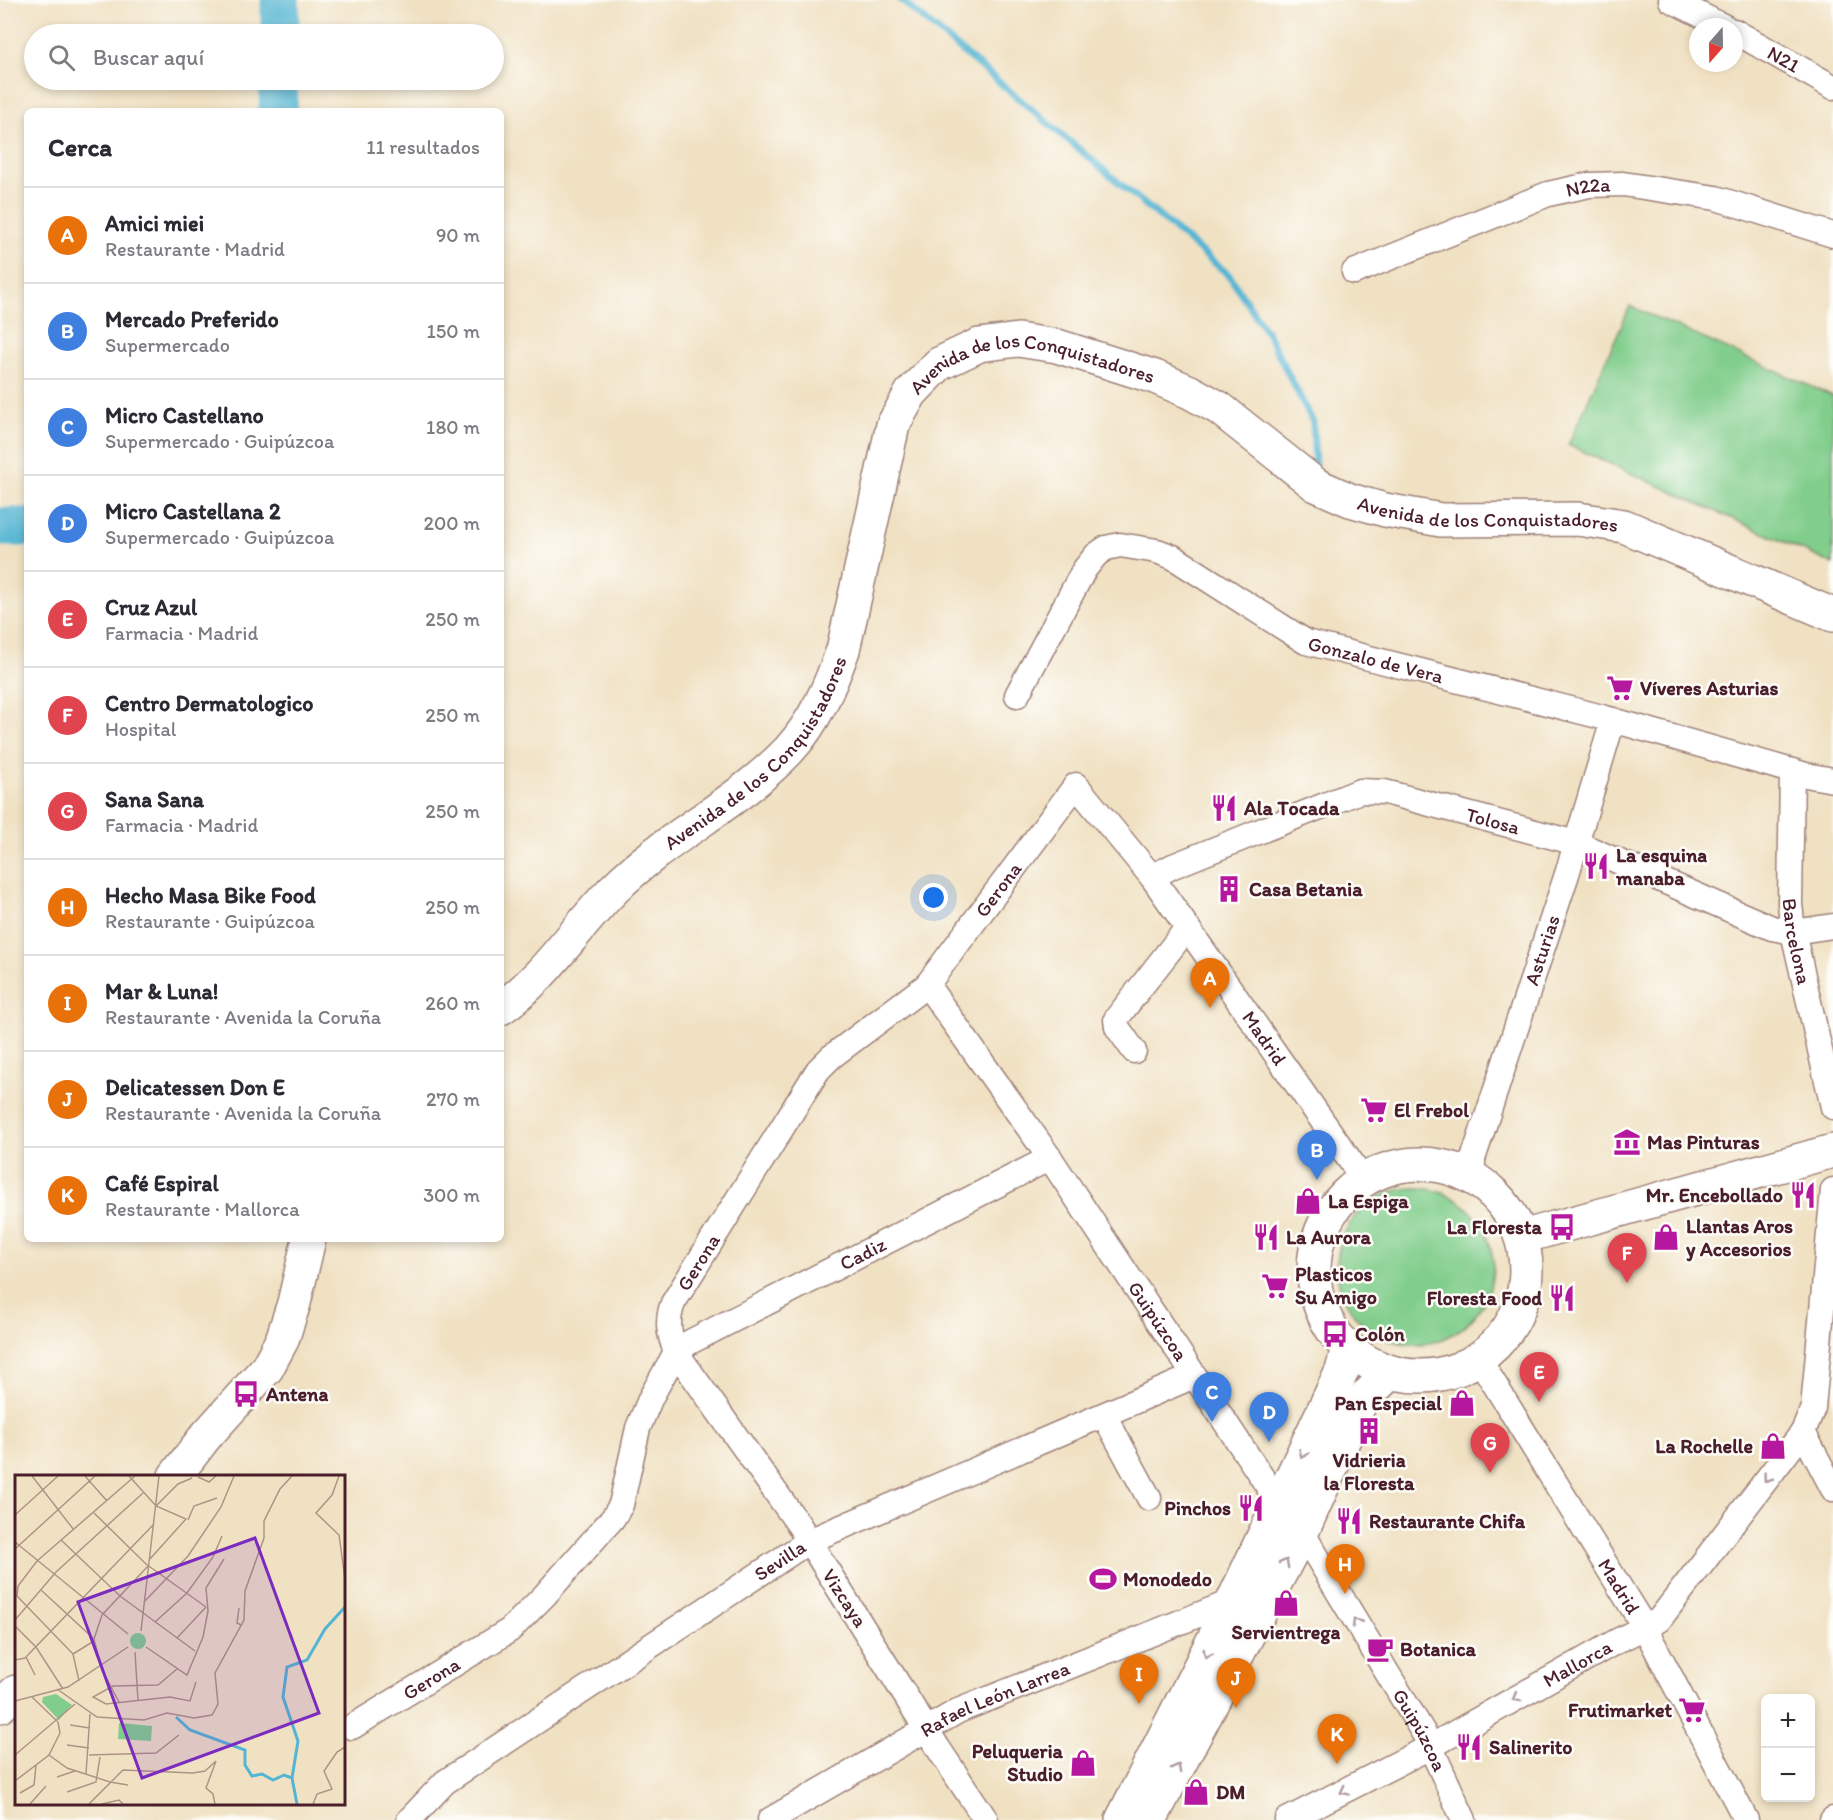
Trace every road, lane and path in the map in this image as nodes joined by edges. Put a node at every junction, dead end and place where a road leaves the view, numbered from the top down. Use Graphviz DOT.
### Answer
graph roads {
  1 [pos="1671,0"];
  2 [pos="1707,18"];
  3 [pos="1743,36"];
  4 [pos="1833,87"];
  5 [pos="1833,235"];
  6 [pos="1354,272"];
  7 [pos="1833,615"];
  8 [pos="1017,695"];
  9 [pos="1613,720"];
  10 [pos="1792,771"];
  11 [pos="1833,780"];
  12 [pos="1076,785"];
  13 [pos="1576,843"];
  14 [pos="1152,878"];
  15 [pos="1833,926"];
  16 [pos="1187,928"];
  17 [pos="1793,932"];
  18 [pos="927,985"];
  19 [pos="504,1005"];
  20 [pos="1134,1051"];
  21 [pos="1833,1107"];
  22 [pos="1833,1151"];
  23 [pos="1050,1158"];
  24 [pos="1473,1178"];
  25 [pos="1363,1179"];
  26 [pos="1833,1190"];
  27 [pos="1522,1237"];
  28 [pos="308,1242"];
  29 [pos="1348,1348"];
  30 [pos="676,1352"];
  31 [pos="1479,1359"];
  32 [pos="1391,1372"];
  33 [pos="1194,1376"];
  34 [pos="1823,1407"];
  35 [pos="1104,1415"];
  36 [pos="1803,1432"];
  37 [pos="176,1475"];
  38 [pos="1833,1489"];
  39 [pos="1149,1498"];
  40 [pos="1279,1503"];
  41 [pos="1302,1532"];
  42 [pos="809,1541"];
  43 [pos="1233,1601"];
  44 [pos="1645,1628"];
  45 [pos="15,1693"];
  46 [pos="0,1706"];
  47 [pos="352,1727"];
  48 [pos="926,1728"];
  49 [pos="1430,1747"];
  50 [pos="409,1820"];
  51 [pos="770,1820"];
  52 [pos="986,1820"];
  53 [pos="1122,1820"];
  54 [pos="1150,1820"];
  55 [pos="1287,1820"];
  56 [pos="1464,1820"];
  57 [pos="1746,1820"];
  1 -- 2 [label="street"];
  3 -- 4 [label="street, N21"];
  5 -- 6 [label="street, N22a"];
  7 -- 19 [label="street, Avenida de los Conquistadores"];
  8 -- 9 [label="street, Gonzalo de Vera"];
  9 -- 10 [label="street, Gonzalo de Vera"];
  9 -- 13 [label="street, Asturias"];
  10 -- 11 [label="street, Gonzalo de Vera"];
  10 -- 17 [label="street, Barcelona"];
  12 -- 14 [label="street, Madrid"];
  12 -- 18 [label="street, Gerona"];
  13 -- 14 [label="street, Tolosa"];
  13 -- 17 [label="street, Tolosa"];
  13 -- 24 [label="street, Asturias"];
  14 -- 16 [label="street, Madrid"];
  15 -- 17 [label="street, Tolosa"];
  16 -- 20 [label="street"];
  16 -- 25 [label="street, Madrid"];
  17 -- 21 [label="street, Barcelona"];
  18 -- 23 [label="street, Guipúzcoa"];
  18 -- 30 [label="street, Gerona"];
  22 -- 27 [label="street"];
  23 -- 30 [label="street, Cadiz"];
  23 -- 33 [label="street, Guipúzcoa"];
  24 -- 25 [label="street"];
  24 -- 27 [label="street"];
  25 -- 29 [label="street"];
  26 -- 34 [label="street"];
  27 -- 31 [label="street"];
  28 -- 37 [label="street"];
  29 -- 32 [label="street"];
  29 -- 40 [label="street, one-way"];
  30 -- 42 [label="street, Vizcaya"];
  30 -- 47 [label="street, Gerona"];
  31 -- 32 [label="street"];
  31 -- 44 [label="street, Madrid"];
  32 -- 41 [label="street"];
  33 -- 35 [label="street, Sevilla"];
  33 -- 40 [label="street, Guipúzcoa"];
  34 -- 36 [label="street"];
  35 -- 39 [label="street"];
  35 -- 42 [label="street, Sevilla"];
  36 -- 38 [label="street"];
  36 -- 44 [label="street, Mallorca, one-way"];
  40 -- 41 [label="street, Guipúzcoa"];
  40 -- 43 [label="street"];
  49 -- 41 [label="street, Guipúzcoa, one-way"];
  54 -- 41 [label="street, one-way"];
  42 -- 48 [label="street, Vizcaya"];
  42 -- 50 [label="street, Sevilla"];
  43 -- 48 [label="street, Rafael León Larrea"];
  43 -- 53 [label="street, one-way"];
  44 -- 49 [label="street, Mallorca, one-way"];
  44 -- 57 [label="street, Madrid"];
  45 -- 46 [label="street"];
  48 -- 51 [label="street, Rafael León Larrea"];
  48 -- 52 [label="street, Vizcaya"];
  49 -- 55 [label="street, Mallorca, one-way"];
  49 -- 56 [label="street, Guipúzcoa"];
}
